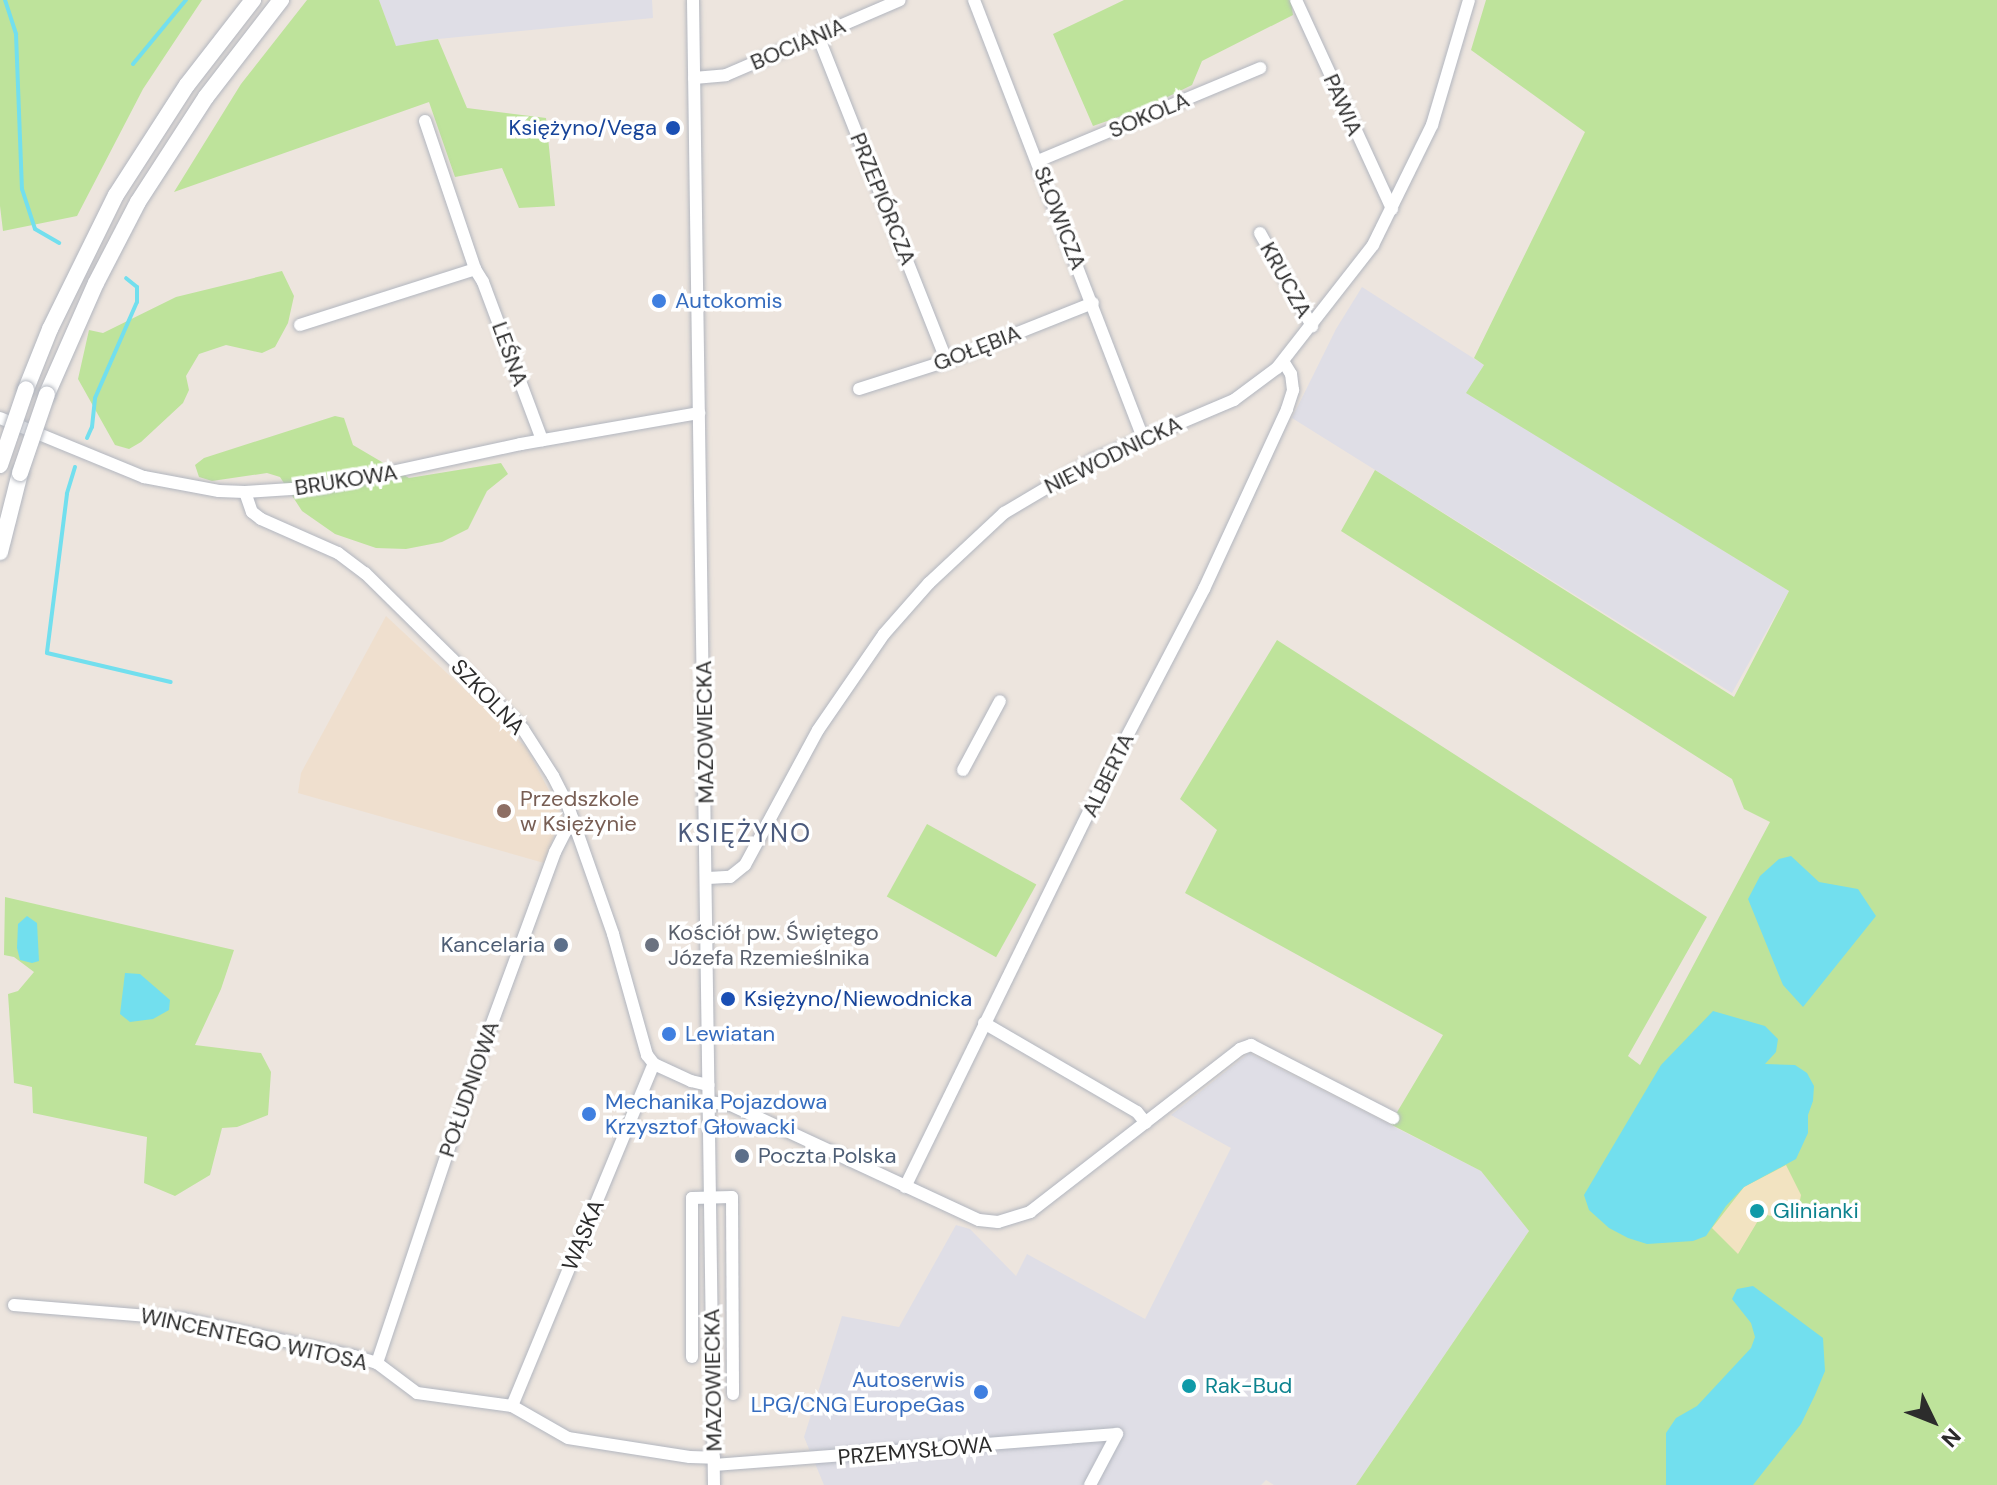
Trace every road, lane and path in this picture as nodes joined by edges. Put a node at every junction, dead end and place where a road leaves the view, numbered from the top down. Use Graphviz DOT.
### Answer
graph roads {
  1 [pos="253,0"];
  2 [pos="281,0"];
  3 [pos="693,0"];
  4 [pos="900,0"];
  5 [pos="974,0"];
  6 [pos="1296,0"];
  7 [pos="1469,0"];
  8 [pos="818,36"];
  9 [pos="1260,68"];
  10 [pos="694,78"];
  11 [pos="425,121"];
  12 [pos="1038,161"];
  13 [pos="1392,209"];
  14 [pos="1260,233"];
  15 [pos="475,269"];
  16 [pos="1093,303"];
  17 [pos="300,325"];
  18 [pos="1312,326"];
  19 [pos="947,361"];
  20 [pos="1283,361"];
  21 [pos="859,389"];
  22 [pos="699,413"];
  23 [pos="0,418"];
  24 [pos="1143,437"];
  25 [pos="542,440"];
  26 [pos="0,465"];
  27 [pos="245,492"];
  28 [pos="0,552"];
  29 [pos="1000,701"];
  30 [pos="963,770"];
  31 [pos="572,818"];
  32 [pos="708,878"];
  33 [pos="984,1023"];
  34 [pos="654,1064"];
  35 [pos="709,1085"];
  36 [pos="709,1102"];
  37 [pos="1393,1118"];
  38 [pos="1146,1123"];
  39 [pos="905,1187"];
  40 [pos="711,1195"];
  41 [pos="14,1305"];
  42 [pos="692,1357"];
  43 [pos="377,1363"];
  44 [pos="733,1394"];
  45 [pos="512,1406"];
  46 [pos="714,1461"];
  47 [pos="714,1485"];
  48 [pos="1090,1485"];
  1 -- 26 [label="main road, bridge"];
  2 -- 28 [label="main road, bridge"];
  3 -- 10 [label="street, MAZOWIECKA"];
  4 -- 8 [label="street, BOCIANIA"];
  5 -- 12 [label="street, SŁOWICZA"];
  6 -- 13 [label="street, PAWIA"];
  7 -- 13 [label="street, NIEWODNICKA"];
  8 -- 10 [label="street, BOCIANIA"];
  8 -- 19 [label="street, PRZEPIÓRCZA"];
  9 -- 12 [label="street, SOKOLA"];
  10 -- 22 [label="street, MAZOWIECKA"];
  11 -- 15 [label="street, LEŚNA"];
  12 -- 16 [label="street, SŁOWICZA"];
  13 -- 18 [label="street, NIEWODNICKA"];
  14 -- 18 [label="street, KRUCZA"];
  15 -- 17 [label="street"];
  15 -- 25 [label="street, LEŚNA"];
  16 -- 19 [label="street, GOŁĘBIA"];
  16 -- 24 [label="street, SŁOWICZA"];
  18 -- 20 [label="street, NIEWODNICKA"];
  19 -- 21 [label="street, GOŁĘBIA"];
  20 -- 24 [label="street, NIEWODNICKA"];
  20 -- 33 [label="street, ALBERTA"];
  22 -- 25 [label="street, BRUKOWA"];
  22 -- 32 [label="street, MAZOWIECKA"];
  23 -- 27 [label="street, BRUKOWA"];
  24 -- 32 [label="street, NIEWODNICKA"];
  25 -- 27 [label="street, BRUKOWA"];
  27 -- 31 [label="street, SZKOLNA"];
  29 -- 30 [label="street"];
  31 -- 34 [label="street, SZKOLNA"];
  31 -- 43 [label="street, POŁUDNIOWA"];
  32 -- 35 [label="street, MAZOWIECKA"];
  33 -- 38 [label="street"];
  33 -- 39 [label="street, ALBERTA"];
  34 -- 35 [label="street"];
  34 -- 45 [label="street, WĄSKA"];
  35 -- 36 [label="street, MAZOWIECKA"];
  36 -- 39 [label="street"];
  36 -- 40 [label="street, MAZOWIECKA"];
  37 -- 38 [label="street"];
  38 -- 39 [label="street"];
  40 -- 42 [label="street"];
  40 -- 44 [label="street"];
  40 -- 46 [label="street, MAZOWIECKA"];
  41 -- 43 [label="street, WINCENTEGO WITOSA"];
  43 -- 45 [label="street, WINCENTEGO WITOSA"];
  45 -- 46 [label="street, WINCENTEGO WITOSA"];
  46 -- 47 [label="street, MAZOWIECKA"];
  46 -- 48 [label="street, PRZEMYSŁOWA"];
}
